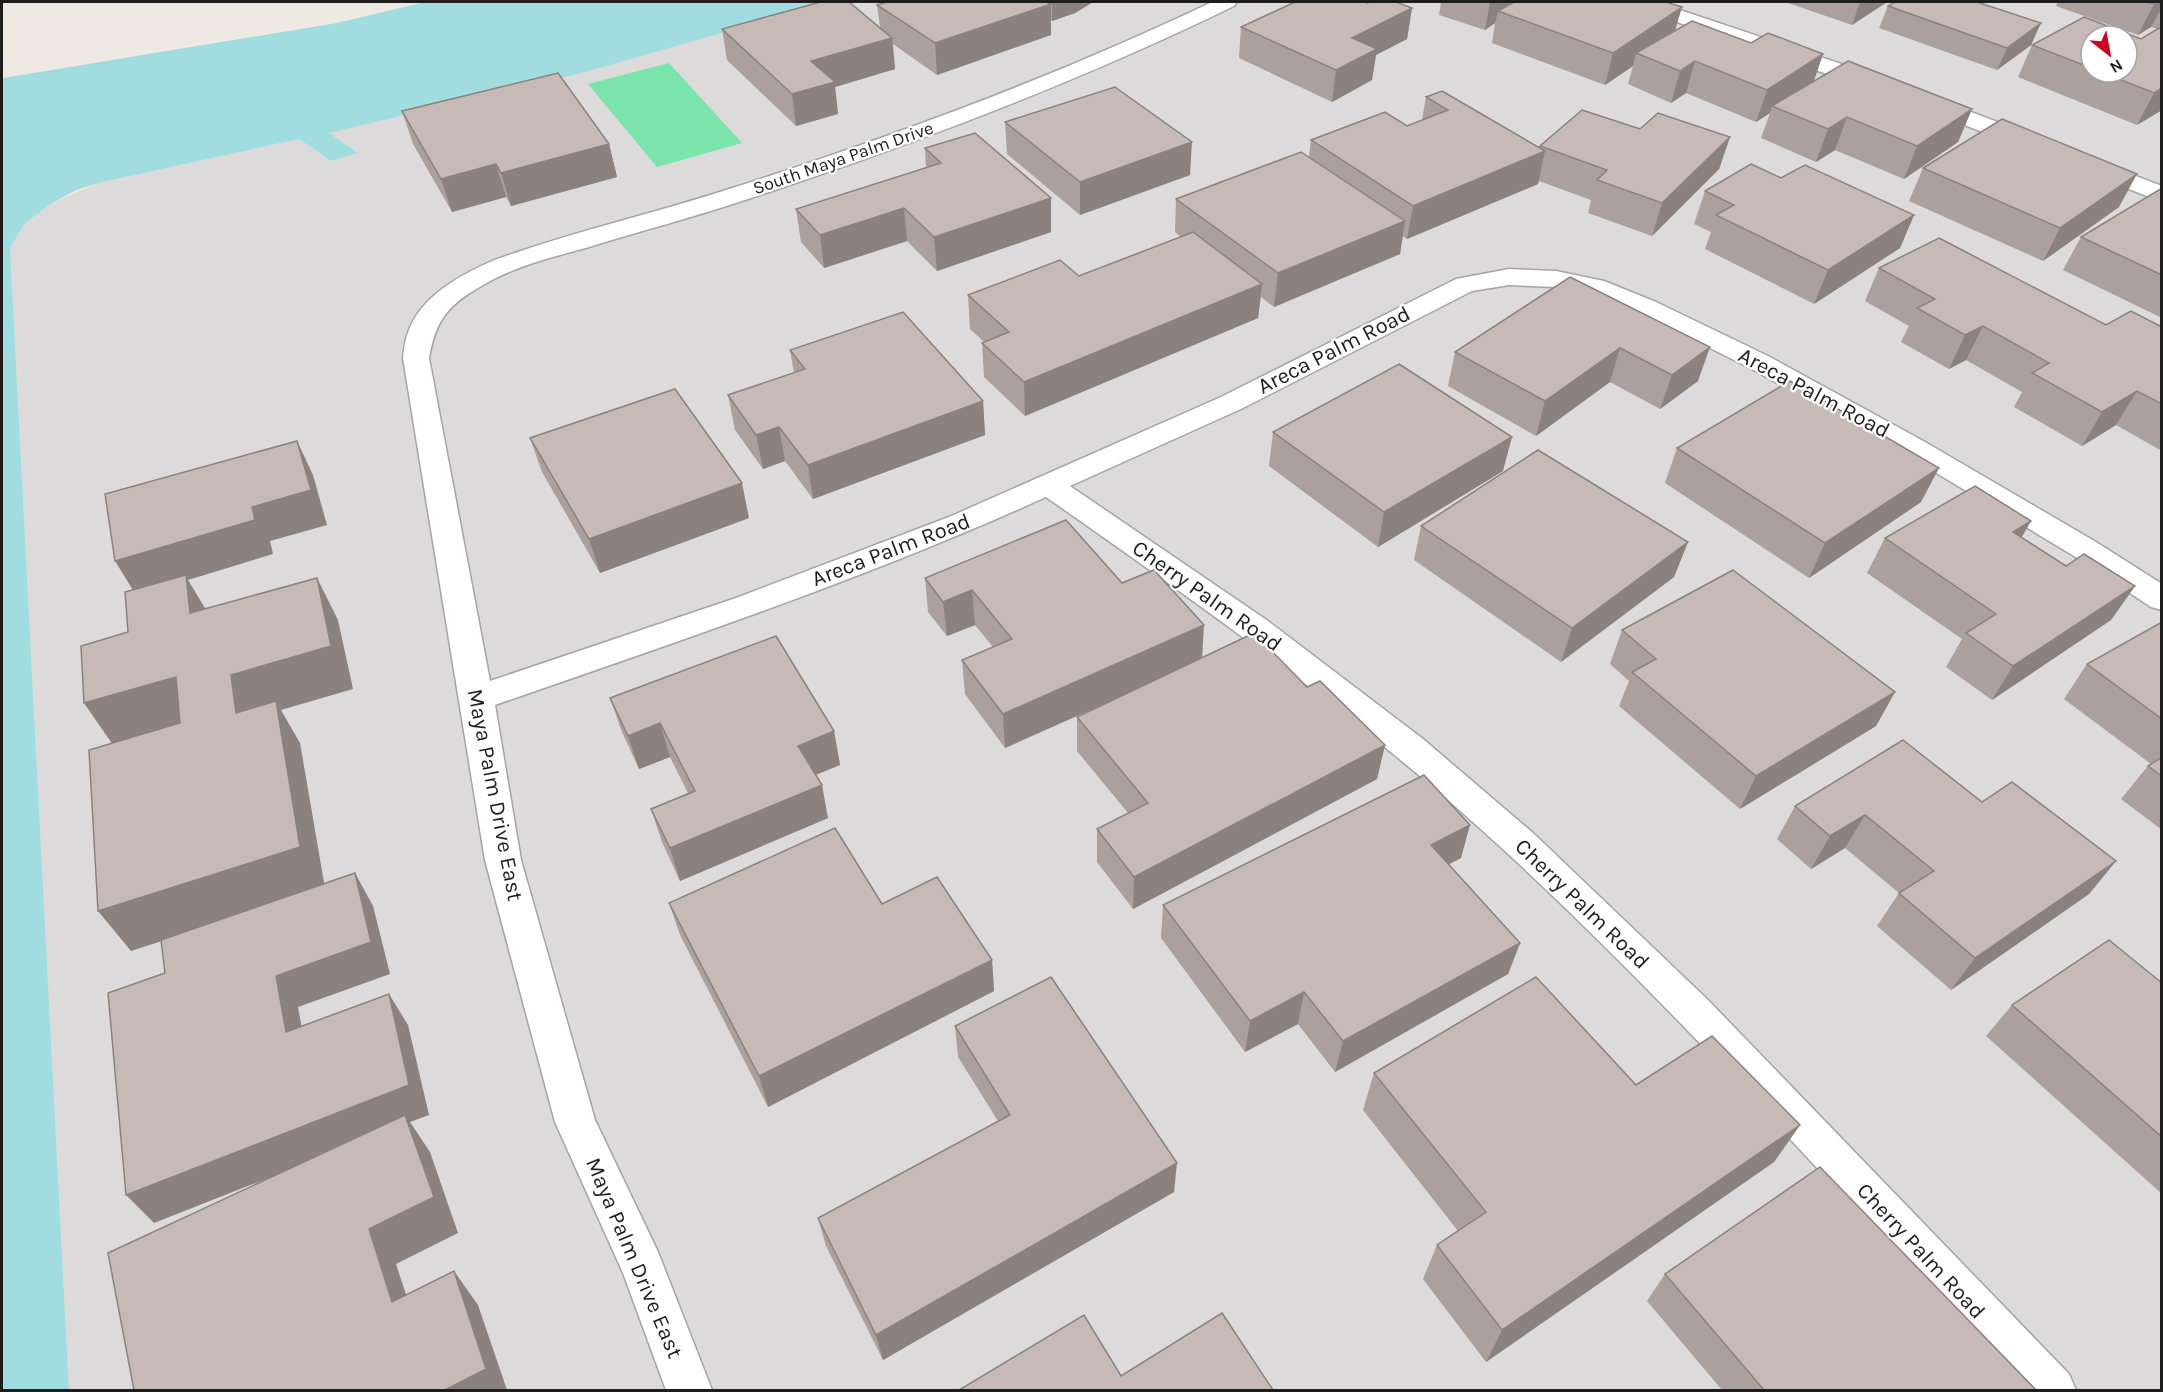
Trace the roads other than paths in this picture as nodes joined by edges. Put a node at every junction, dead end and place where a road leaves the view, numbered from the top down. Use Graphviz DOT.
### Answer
graph roads {
  1 [pos="1227,2"];
  2 [pos="1638,2"];
  3 [pos="2048,149"];
  4 [pos="2069,158"];
  5 [pos="2162,195"];
  6 [pos="453,294"];
  7 [pos="1050,486"];
  8 [pos="2162,599"];
  9 [pos="477,698"];
  10 [pos="689,1390"];
  11 [pos="2053,1390"];
  1 -- 6 [label="street, South Maya Palm Drive"];
  2 -- 3 [label="street"];
  4 -- 5 [label="street"];
  6 -- 9 [label="street, Maya Palm Drive East"];
  7 -- 8 [label="street, Areca Palm Road"];
  7 -- 9 [label="street, Areca Palm Road"];
  7 -- 11 [label="street, Cherry Palm Road"];
  9 -- 10 [label="street, Maya Palm Drive East"];
}
